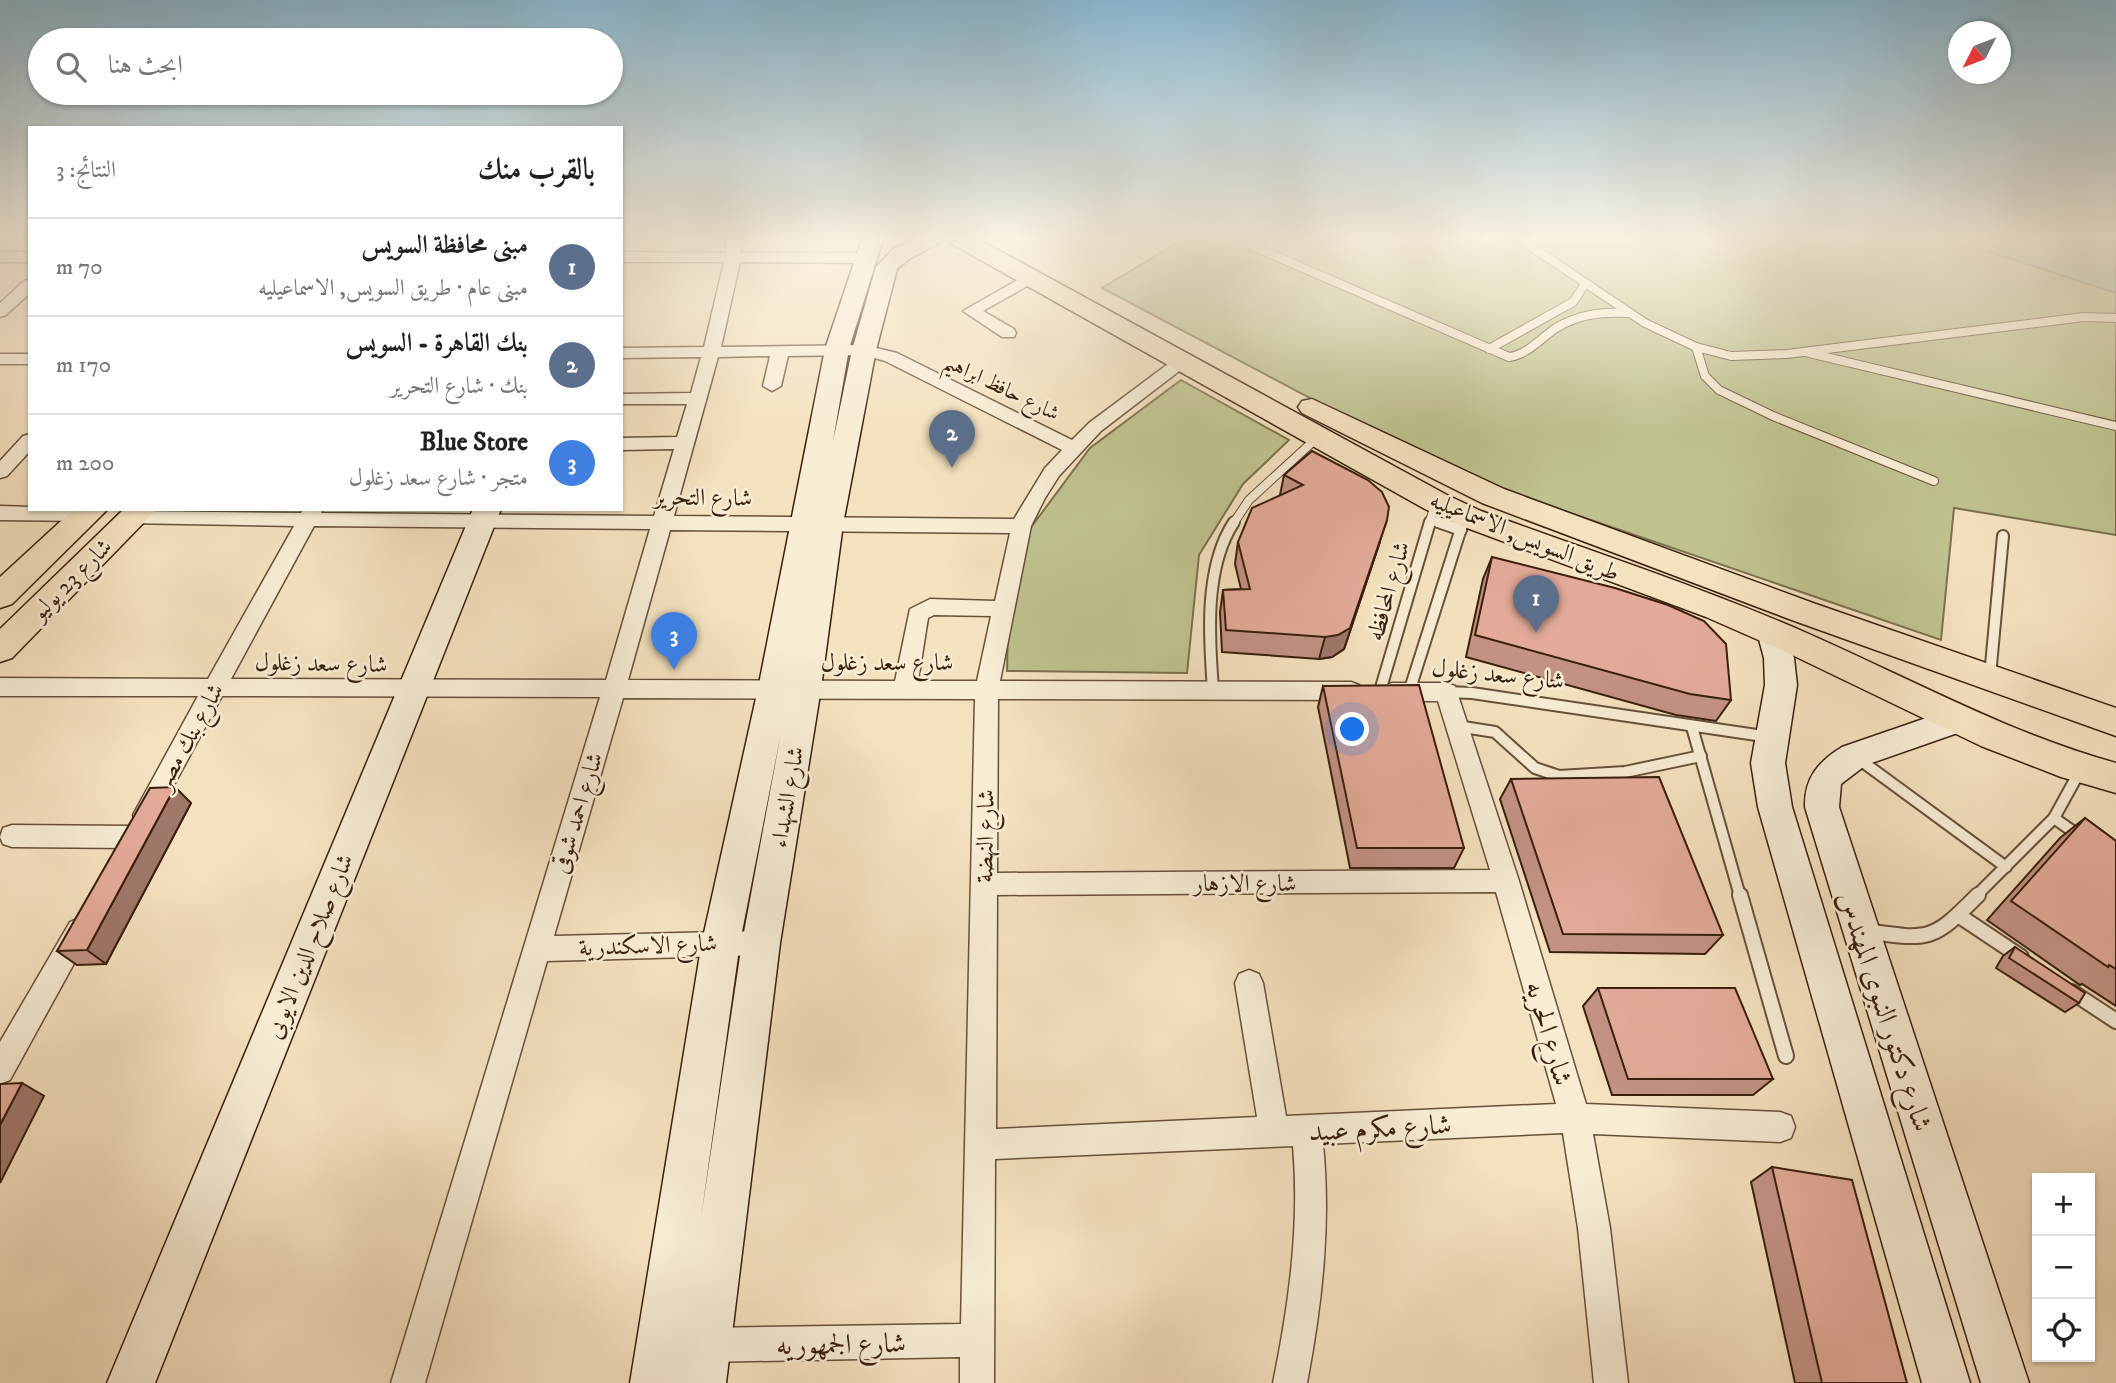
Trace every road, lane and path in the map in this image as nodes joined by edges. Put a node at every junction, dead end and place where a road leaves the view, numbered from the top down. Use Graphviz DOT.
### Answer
graph roads {
  1 [pos="721,304"];
  2 [pos="860,304"];
  3 [pos="871,304"];
  4 [pos="984,304"];
  5 [pos="1076,304"];
  6 [pos="1118,304"];
  7 [pos="1384,304"];
  8 [pos="1569,304"];
  9 [pos="1614,304"];
  10 [pos="1563,308"];
  11 [pos="1628,313"];
  12 [pos="1576,316"];
  13 [pos="2116,318"];
  14 [pos="1530,326"];
  15 [pos="1008,333"];
  16 [pos="1547,335"];
  17 [pos="1696,347"];
  18 [pos="1489,349"];
  19 [pos="851,350"];
  20 [pos="780,352"];
  21 [pos="1803,352"];
  22 [pos="623,353"];
  23 [pos="711,353"];
  24 [pos="0,359"];
  25 [pos="28,359"];
  26 [pos="1182,362"];
  27 [pos="772,386"];
  28 [pos="623,398"];
  29 [pos="697,398"];
  30 [pos="2116,426"];
  31 [pos="1318,438"];
  32 [pos="28,442"];
  33 [pos="684,443"];
  34 [pos="623,444"];
  35 [pos="1073,448"];
  36 [pos="0,472"];
  37 [pos="1934,481"];
  38 [pos="1435,499"];
  39 [pos="90,511"];
  40 [pos="0,513"];
  41 [pos="137,514"];
  42 [pos="310,514"];
  43 [pos="485,515"];
  44 [pos="1475,516"];
  45 [pos="661,522"];
  46 [pos="817,524"];
  47 [pos="1021,526"];
  48 [pos="2003,537"];
  49 [pos="0,596"];
  50 [pos="1003,609"];
  51 [pos="1772,632"];
  52 [pos="0,649"];
  53 [pos="1990,679"];
  54 [pos="0,687"];
  55 [pos="216,688"];
  56 [pos="790,688"];
  57 [pos="905,689"];
  58 [pos="987,689"];
  59 [pos="414,690"];
  60 [pos="614,690"];
  61 [pos="1213,690"];
  62 [pos="1380,691"];
  63 [pos="1409,692"];
  64 [pos="1447,692"];
  65 [pos="1958,720"];
  66 [pos="2116,722"];
  67 [pos="1457,726"];
  68 [pos="1692,727"];
  69 [pos="1701,756"];
  70 [pos="1770,756"];
  71 [pos="1854,756"];
  72 [pos="2081,769"];
  73 [pos="2116,778"];
  74 [pos="1820,790"];
  75 [pos="2054,818"];
  76 [pos="12,836"];
  77 [pos="132,837"];
  78 [pos="2096,848"];
  79 [pos="119,860"];
  80 [pos="2006,867"];
  81 [pos="1506,881"];
  82 [pos="984,884"];
  83 [pos="92,907"];
  84 [pos="1958,915"];
  85 [pos="1859,930"];
  86 [pos="721,942"];
  87 [pos="761,943"];
  88 [pos="536,949"];
  89 [pos="2031,964"];
  90 [pos="1250,983"];
  91 [pos="2063,986"];
  92 [pos="2116,1021"];
  93 [pos="1786,1056"];
  94 [pos="0,1070"];
  95 [pos="1575,1118"];
  96 [pos="1780,1127"];
  97 [pos="1307,1130"];
  98 [pos="1274,1131"];
  99 [pos="981,1145"];
  100 [pos="1875,1145"];
  101 [pos="1933,1153"];
  102 [pos="978,1340"];
  103 [pos="705,1345"];
  104 [pos="131,1383"];
  105 [pos="408,1383"];
  106 [pos="654,1383"];
  107 [pos="702,1383"];
  108 [pos="977,1383"];
  109 [pos="1290,1383"];
  110 [pos="1611,1383"];
  111 [pos="1946,1383"];
  112 [pos="2005,1383"];
  1 -- 23 [label="street, شارع احمد شوقى"];
  2 -- 19 [label="street, شارع الشهداء"];
  3 -- 19 [label="street, شارع الشهداء"];
  4 -- 15 [label="street"];
  5 -- 26 [label="main road, طريق السويس, الاسماعيليه"];
  6 -- 38 [label="main road, طريق السويس, الاسماعيليه"];
  7 -- 18 [label="lane"];
  8 -- 10 [label="lane"];
  9 -- 11 [label="lane"];
  10 -- 12 [label="lane"];
  10 -- 14 [label="lane"];
  11 -- 12 [label="lane"];
  11 -- 17 [label="lane"];
  12 -- 16 [label="lane"];
  13 -- 21 [label="lane"];
  14 -- 16 [label="lane"];
  14 -- 18 [label="lane"];
  16 -- 18 [label="lane"];
  17 -- 21 [label="lane"];
  17 -- 37 [label="lane"];
  19 -- 20 [label="street, شارع حافظ ابراهيم"];
  19 -- 35 [label="street, شارع حافظ ابراهيم"];
  19 -- 46 [label="street, شارع الشهداء"];
  20 -- 23 [label="street, شارع حافظ ابراهيم"];
  20 -- 27 [label="street"];
  21 -- 30 [label="lane"];
  22 -- 23 [label="street, شارع حافظ ابراهيم"];
  23 -- 29 [label="street, شارع احمد شوقى"];
  24 -- 25 [label="street"];
  26 -- 31 [label="main road, طريق السويس, الاسماعيليه"];
  26 -- 35 [label="street, شارع النهضة"];
  28 -- 29 [label="street"];
  29 -- 33 [label="street, شارع احمد شوقى"];
  31 -- 38 [label="main road, طريق السويس, الاسماعيليه"];
  31 -- 61 [label="lane"];
  32 -- 36 [label="street"];
  33 -- 34 [label="street"];
  33 -- 45 [label="street, شارع احمد شوقى"];
  35 -- 47 [label="street, شارع النهضة"];
  38 -- 44 [label="main road, طريق السويس, الاسماعيليه"];
  38 -- 62 [label="lane, شارع المحافظه"];
  39 -- 40 [label="street"];
  39 -- 49 [label="main road, شارع 23 يوليو"];
  41 -- 42 [label="street, شارع التحرير"];
  41 -- 52 [label="main road, شارع 23 يوليو"];
  42 -- 43 [label="street, شارع التحرير"];
  42 -- 55 [label="street, شارع بنك مصر"];
  43 -- 45 [label="street, شارع التحرير"];
  43 -- 59 [label="street, شارع صلاح الدين الايوبى"];
  44 -- 51 [label="main road, طريق السويس, الاسماعيليه"];
  44 -- 53 [label="main road, طريق السويس, الاسماعيليه"];
  44 -- 63 [label="lane"];
  45 -- 46 [label="street, شارع التحرير"];
  45 -- 60 [label="street, شارع احمد شوقى"];
  46 -- 47 [label="street, شارع التحرير"];
  46 -- 56 [label="street, شارع الشهداء"];
  47 -- 50 [label="street, شارع النهضة"];
  48 -- 53 [label="lane"];
  50 -- 57 [label="street"];
  50 -- 58 [label="street, شارع النهضة"];
  51 -- 65 [label="main road, طريق السويس, الاسماعيليه"];
  51 -- 70 [label="street"];
  53 -- 66 [label="main road, طريق السويس, الاسماعيليه"];
  54 -- 55 [label="street, شارع سعد زغلول"];
  55 -- 59 [label="street, شارع سعد زغلول"];
  55 -- 77 [label="street, شارع بنك مصر"];
  56 -- 57 [label="street, شارع سعد زغلول"];
  56 -- 60 [label="street, شارع سعد زغلول"];
  56 -- 86 [label="street, شارع الشهداء"];
  56 -- 87 [label="street, شارع الشهداء"];
  57 -- 58 [label="street, شارع سعد زغلول"];
  58 -- 61 [label="street, شارع سعد زغلول"];
  58 -- 82 [label="street, شارع النهضة"];
  59 -- 60 [label="street, شارع سعد زغلول"];
  59 -- 104 [label="street, شارع صلاح الدين الايوبى"];
  60 -- 88 [label="street, شارع احمد شوقى"];
  61 -- 62 [label="street, شارع سعد زغلول"];
  62 -- 63 [label="street, شارع سعد زغلول"];
  63 -- 64 [label="street, شارع سعد زغلول"];
  64 -- 67 [label="street, شارع الحريه"];
  64 -- 68 [label="lane, شارع سعد زغلول"];
  65 -- 71 [label="street"];
  65 -- 72 [label="main road, طريق السويس, الاسماعيليه"];
  67 -- 69 [label="lane"];
  67 -- 81 [label="street, شارع الحريه"];
  68 -- 69 [label="lane"];
  68 -- 70 [label="lane, شارع سعد زغلول"];
  69 -- 93 [label="lane"];
  70 -- 74 [label="street"];
  70 -- 100 [label="street"];
  71 -- 74 [label="street"];
  71 -- 80 [label="lane"];
  72 -- 73 [label="main road, طريق السويس, الاسماعيليه"];
  72 -- 75 [label="lane"];
  74 -- 85 [label="street, شارع دكتور النبوى المهندس"];
  75 -- 78 [label="lane"];
  75 -- 80 [label="lane"];
  76 -- 77 [label="street"];
  77 -- 79 [label="street, شارع بنك مصر"];
  80 -- 84 [label="lane"];
  81 -- 82 [label="street, شارع الازهار"];
  81 -- 95 [label="street, شارع الحريه"];
  82 -- 99 [label="street, شارع النهضة"];
  83 -- 94 [label="street"];
  84 -- 85 [label="lane"];
  84 -- 89 [label="lane"];
  85 -- 101 [label="street, شارع دكتور النبوى المهندس"];
  86 -- 87 [label="street, شارع الاسكندرية"];
  86 -- 88 [label="street, شارع الاسكندرية"];
  86 -- 106 [label="street, شارع الشهداء"];
  87 -- 103 [label="street, شارع الشهداء"];
  88 -- 105 [label="street, شارع احمد شوقى"];
  90 -- 98 [label="street"];
  91 -- 92 [label="lane"];
  95 -- 96 [label="street, شارع مكرم عبيد"];
  95 -- 97 [label="street, شارع مكرم عبيد"];
  95 -- 110 [label="street, شارع الحريه"];
  97 -- 98 [label="street, شارع مكرم عبيد"];
  97 -- 109 [label="street"];
  98 -- 99 [label="street, شارع مكرم عبيد"];
  99 -- 102 [label="street, شارع النهضة"];
  100 -- 101 [label="street"];
  100 -- 111 [label="street"];
  101 -- 112 [label="street, شارع دكتور النبوى المهندس"];
  102 -- 103 [label="street, شارع الجمهوريه"];
  102 -- 108 [label="street, شارع النهضة"];
  103 -- 107 [label="street, شارع الشهداء"];
}
